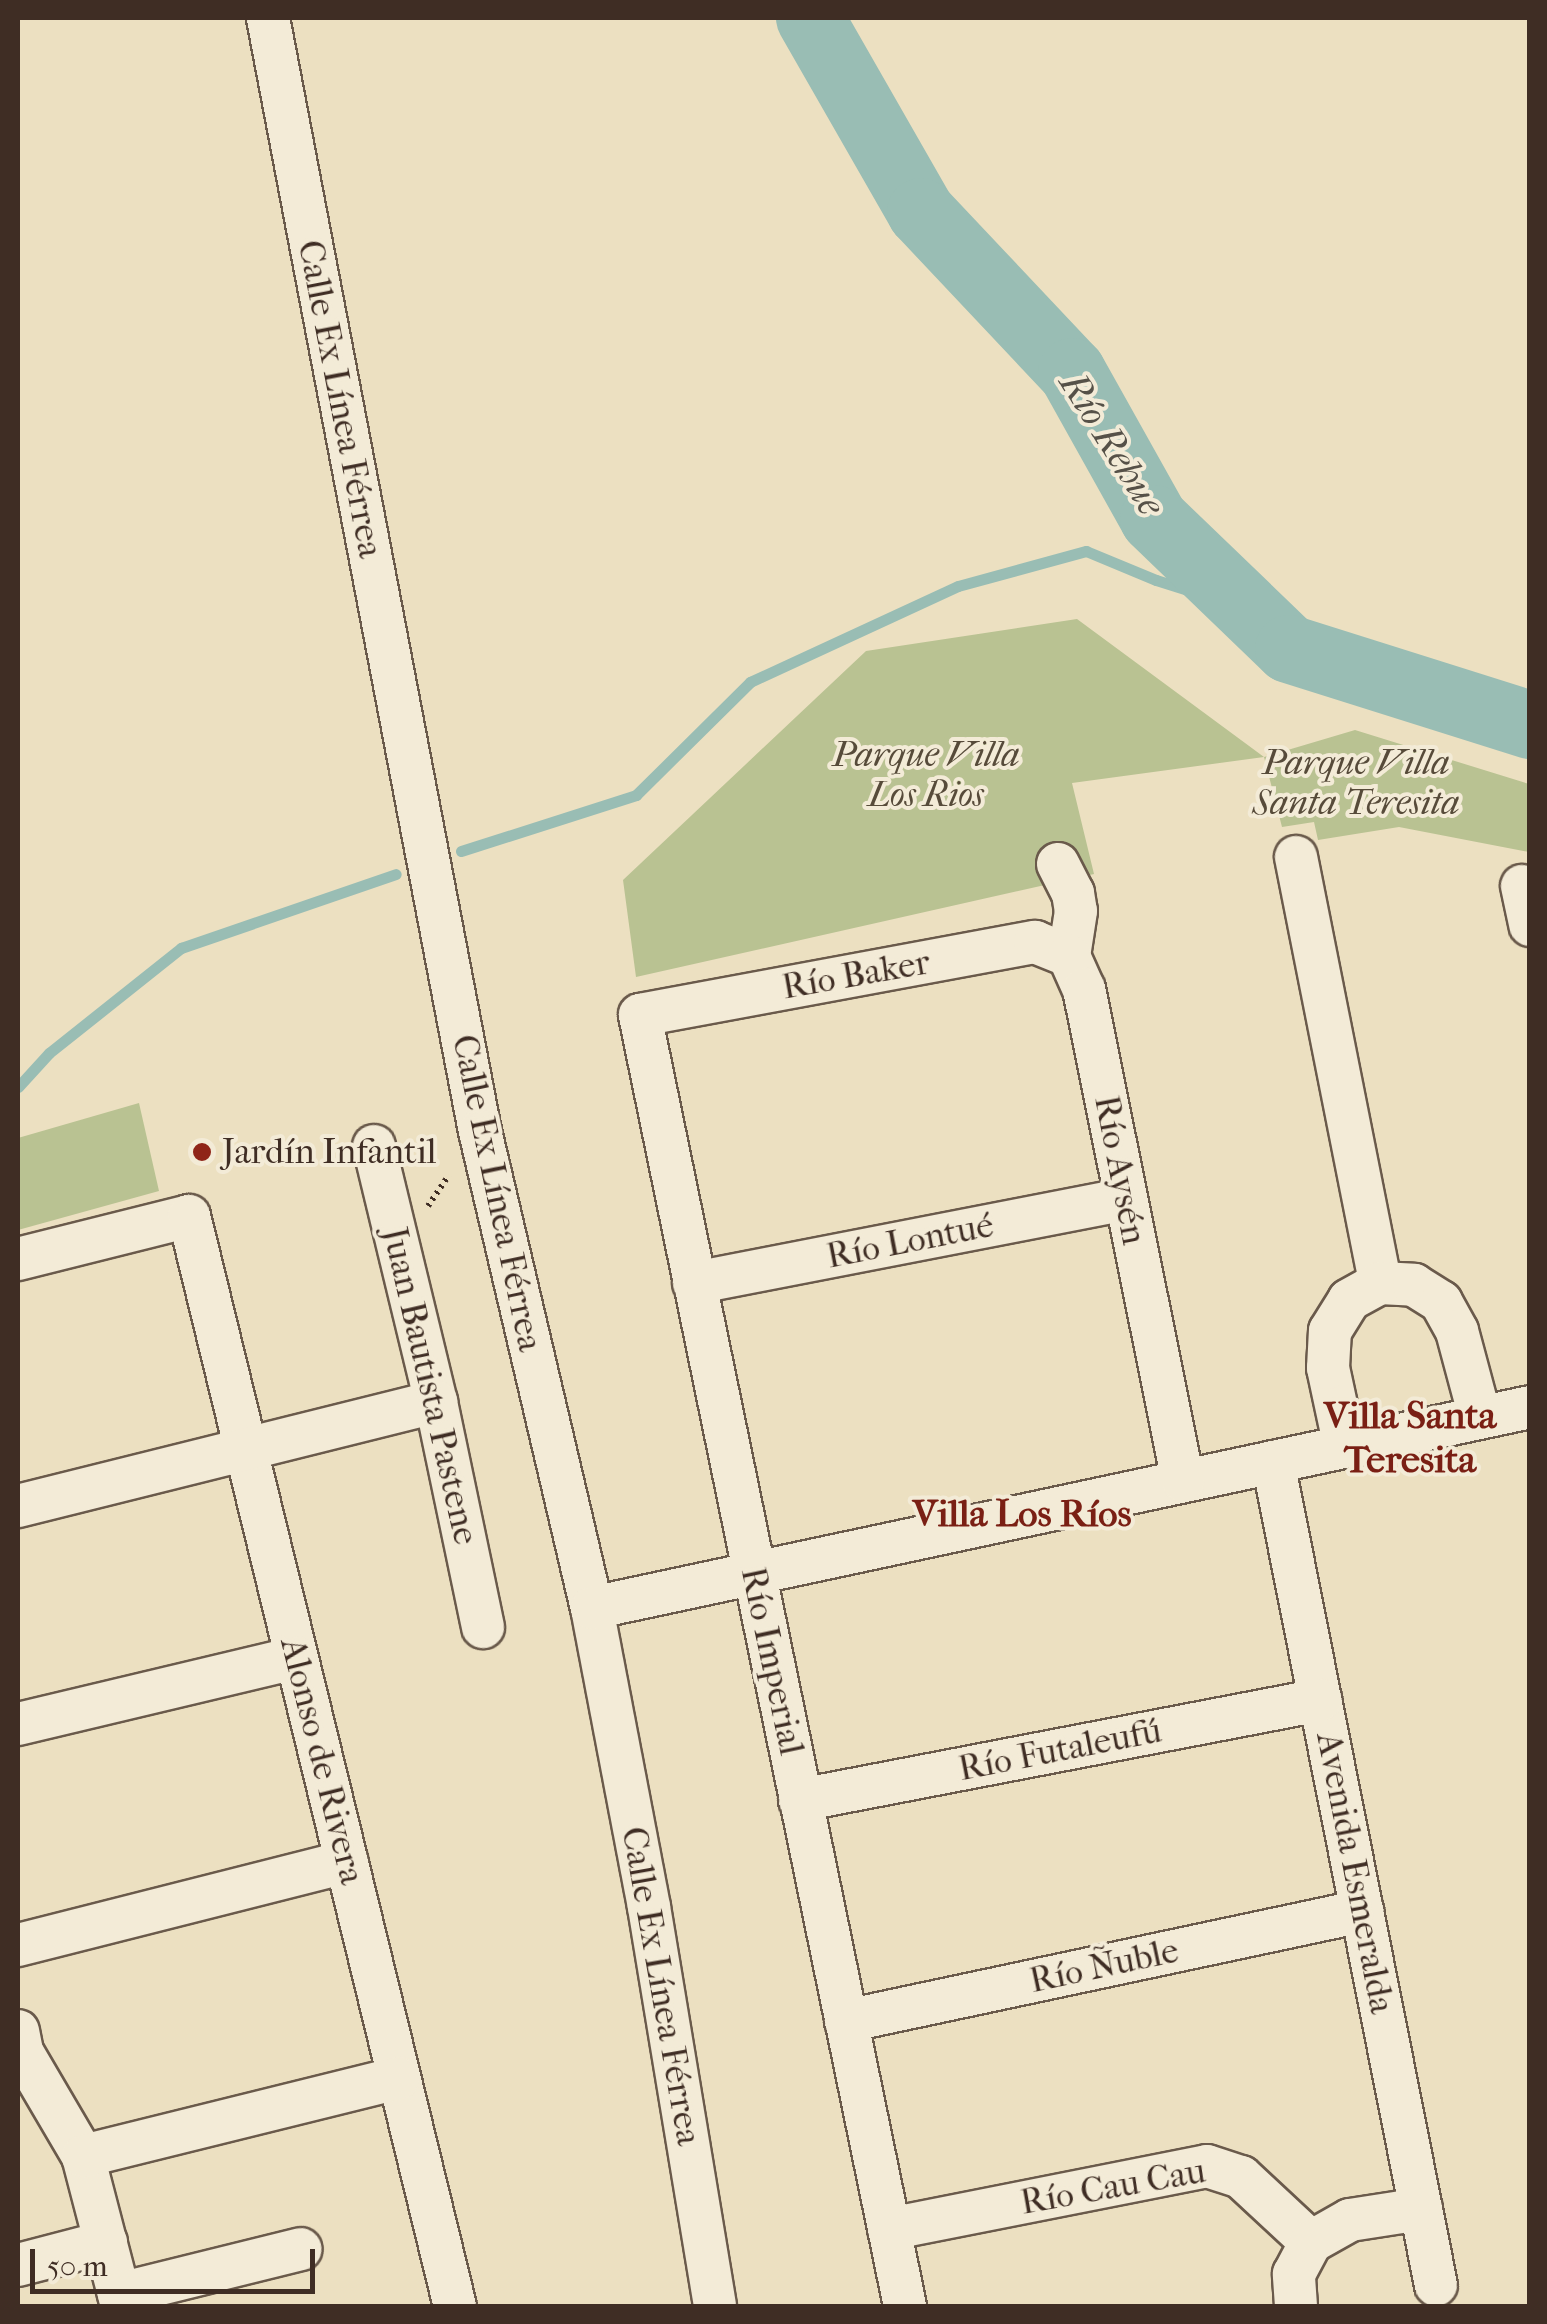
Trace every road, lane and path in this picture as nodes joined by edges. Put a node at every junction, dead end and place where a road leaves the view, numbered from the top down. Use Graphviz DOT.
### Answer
graph roads {
  1 [pos="268,18"];
  2 [pos="1296,857"];
  3 [pos="1058,864"];
  4 [pos="1069,956"];
  5 [pos="640,1015"];
  6 [pos="480,1131"];
  7 [pos="374,1146"];
  8 [pos="1126,1199"];
  9 [pos="399,1248"];
  10 [pos="18,1259"];
  11 [pos="694,1283"];
  12 [pos="1380,1283"];
  13 [pos="436,1402"];
  14 [pos="1530,1407"];
  15 [pos="1480,1418"];
  16 [pos="1345,1446"];
  17 [pos="246,1450"];
  18 [pos="1273,1462"];
  19 [pos="1183,1481"];
  20 [pos="18,1506"];
  21 [pos="754,1573"];
  22 [pos="592,1608"];
  23 [pos="483,1626"];
  24 [pos="296,1658"];
  25 [pos="1320,1700"];
  26 [pos="18,1724"];
  27 [pos="800,1800"];
  28 [pos="346,1862"];
  29 [pos="1362,1912"];
  30 [pos="18,1945"];
  31 [pos="846,2020"];
  32 [pos="19,2045"];
  33 [pos="399,2078"];
  34 [pos="83,2156"];
  35 [pos="1421,2208"];
  36 [pos="889,2229"];
  37 [pos="106,2242"];
  38 [pos="1311,2242"];
  39 [pos="301,2249"];
  40 [pos="18,2265"];
  41 [pos="1436,2285"];
  42 [pos="121,2300"];
  43 [pos="454,2306"];
  44 [pos="715,2306"];
  45 [pos="905,2306"];
  46 [pos="1296,2306"];
  1 -- 6 [label="street, Calle Ex Línea Férrea"];
  2 -- 12 [label="street"];
  3 -- 4 [label="street, Río Aysén"];
  4 -- 5 [label="street, Río Baker"];
  4 -- 8 [label="street, Río Aysén"];
  5 -- 11 [label="street, Río Imperial"];
  6 -- 9 [label="path"];
  6 -- 22 [label="street, Calle Ex Línea Férrea"];
  7 -- 9 [label="street, Juan Bautista Pastene"];
  8 -- 11 [label="street, Río Lontué"];
  8 -- 19 [label="street, Río Aysén"];
  9 -- 13 [label="street, Juan Bautista Pastene"];
  10 -- 17 [label="street, Alonso de Rivera"];
  11 -- 21 [label="street, Río Imperial"];
  12 -- 15 [label="street"];
  12 -- 16 [label="street"];
  13 -- 17 [label="street"];
  13 -- 23 [label="street, Juan Bautista Pastene"];
  14 -- 15 [label="street"];
  15 -- 16 [label="street"];
  16 -- 18 [label="street"];
  17 -- 20 [label="street"];
  17 -- 24 [label="street, Alonso de Rivera"];
  18 -- 19 [label="street"];
  18 -- 25 [label="street, Avenida Esmeralda"];
  19 -- 21 [label="street"];
  21 -- 22 [label="street"];
  21 -- 27 [label="street, Río Imperial"];
  22 -- 44 [label="street, Calle Ex Línea Férrea"];
  24 -- 26 [label="street"];
  24 -- 28 [label="street, Alonso de Rivera"];
  25 -- 27 [label="street, Río Futaleufú"];
  25 -- 29 [label="street, Avenida Esmeralda"];
  27 -- 31 [label="street, Río Imperial"];
  28 -- 30 [label="street"];
  28 -- 33 [label="street, Alonso de Rivera"];
  29 -- 31 [label="street, Río Ñuble"];
  29 -- 35 [label="street, Avenida Esmeralda"];
  31 -- 36 [label="street, Río Imperial"];
  32 -- 34 [label="street"];
  33 -- 34 [label="street"];
  33 -- 43 [label="street, Alonso de Rivera"];
  34 -- 37 [label="street"];
  35 -- 38 [label="street"];
  35 -- 41 [label="street, Avenida Esmeralda"];
  36 -- 38 [label="street, Río Cau Cau"];
  36 -- 45 [label="street, Río Imperial"];
  37 -- 40 [label="street"];
  37 -- 42 [label="street"];
  38 -- 46 [label="street"];
  39 -- 42 [label="street"];
}
